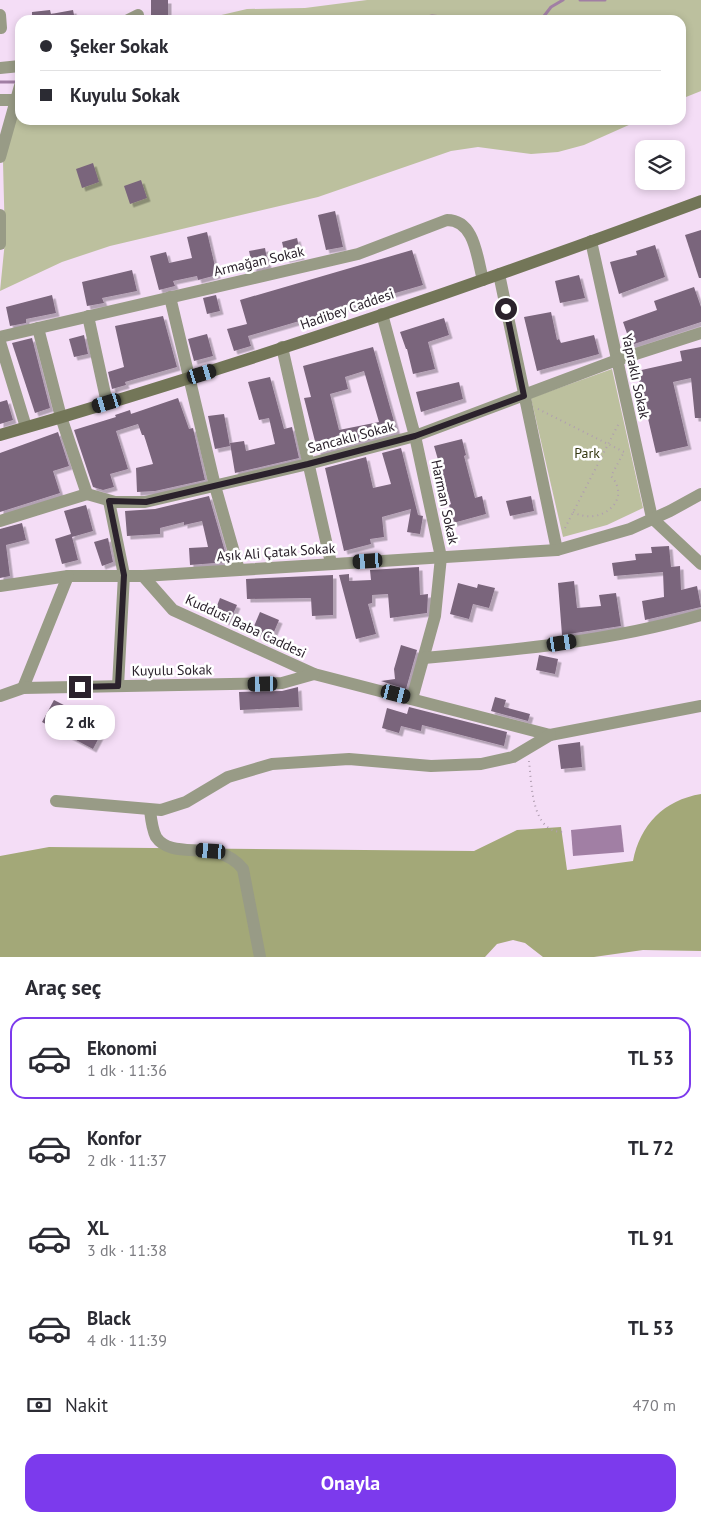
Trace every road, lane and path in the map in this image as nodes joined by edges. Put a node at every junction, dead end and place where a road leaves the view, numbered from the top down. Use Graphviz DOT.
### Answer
graph roads {
  1 [pos="15,66"];
  2 [pos="0,68"];
  3 [pos="0,100"];
  4 [pos="15,100"];
  5 [pos="15,104"];
  6 [pos="0,158"];
  7 [pos="701,201"];
  8 [pos="0,215"];
  9 [pos="591,241"];
  10 [pos="0,244"];
  11 [pos="499,274"];
  12 [pos="483,280"];
  13 [pos="170,297"];
  14 [pos="382,314"];
  15 [pos="88,316"];
  16 [pos="38,328"];
  17 [pos="701,333"];
  18 [pos="0,336"];
  19 [pos="0,342"];
  20 [pos="282,348"];
  21 [pos="617,360"];
  22 [pos="189,378"];
  23 [pos="525,400"];
  24 [pos="107,403"];
  25 [pos="627,406"];
  26 [pos="62,417"];
  27 [pos="26,427"];
  28 [pos="0,435"];
  29 [pos="415,436"];
  30 [pos="608,444"];
  31 [pos="308,464"];
  32 [pos="215,486"];
  33 [pos="87,494"];
  34 [pos="701,494"];
  35 [pos="109,501"];
  36 [pos="652,518"];
  37 [pos="0,521"];
  38 [pos="557,550"];
  39 [pos="441,557"];
  40 [pos="331,564"];
  41 [pos="701,564"];
  42 [pos="239,570"];
  43 [pos="124,575"];
  44 [pos="68,576"];
  45 [pos="143,576"];
  46 [pos="0,586"];
  47 [pos="701,615"];
  48 [pos="424,658"];
  49 [pos="314,674"];
  50 [pos="118,686"];
  51 [pos="23,688"];
  52 [pos="0,696"];
  53 [pos="412,699"];
  54 [pos="701,706"];
  55 [pos="550,735"];
  56 [pos="527,749"];
  57 [pos="56,801"];
  58 [pos="150,810"];
  59 [pos="566,832"];
  60 [pos="260,957"];
  1 -- 2 [label="street"];
  3 -- 4 [label="street"];
  5 -- 6 [label="street"];
  7 -- 9 [label="main road, Hadibey Caddesi"];
  8 -- 10 [label="street"];
  9 -- 11 [label="main road, Hadibey Caddesi"];
  9 -- 21 [label="street, Yapraklı Sokak"];
  11 -- 12 [label="main road, Hadibey Caddesi"];
  11 -- 23 [label="street"];
  12 -- 13 [label="street, Armağan Sokak"];
  12 -- 14 [label="main road, Hadibey Caddesi"];
  13 -- 15 [label="street, Armağan Sokak"];
  13 -- 22 [label="street"];
  14 -- 20 [label="main road, Hadibey Caddesi"];
  14 -- 29 [label="street, Harman Sokak"];
  15 -- 16 [label="street, Armağan Sokak"];
  15 -- 24 [label="street"];
  16 -- 18 [label="street, Armağan Sokak"];
  16 -- 26 [label="street"];
  17 -- 21 [label="street, Sancaklı Sokak"];
  19 -- 27 [label="street"];
  20 -- 22 [label="main road, Hadibey Caddesi"];
  20 -- 31 [label="street"];
  21 -- 23 [label="street, Sancaklı Sokak"];
  21 -- 25 [label="street, Yapraklı Sokak"];
  22 -- 24 [label="main road, Hadibey Caddesi"];
  22 -- 32 [label="street"];
  23 -- 29 [label="street, Sancaklı Sokak"];
  23 -- 30 [label="path"];
  23 -- 38 [label="street"];
  24 -- 26 [label="main road, Hadibey Caddesi"];
  25 -- 30 [label="path"];
  25 -- 36 [label="street, Yapraklı Sokak"];
  26 -- 27 [label="main road, Hadibey Caddesi"];
  26 -- 33 [label="street"];
  27 -- 28 [label="main road, Hadibey Caddesi"];
  29 -- 31 [label="street, Sancaklı Sokak"];
  29 -- 39 [label="street, Harman Sokak"];
  30 -- 30 [label="path"];
  31 -- 32 [label="street, Sancaklı Sokak"];
  31 -- 40 [label="street"];
  32 -- 35 [label="street, Sancaklı Sokak"];
  32 -- 42 [label="street"];
  33 -- 35 [label="street, Sancaklı Sokak"];
  33 -- 37 [label="street"];
  34 -- 36 [label="street, Aşık Ali Çatak Sokak"];
  35 -- 43 [label="street"];
  36 -- 38 [label="street, Aşık Ali Çatak Sokak"];
  36 -- 41 [label="street"];
  38 -- 39 [label="street, Aşık Ali Çatak Sokak"];
  39 -- 40 [label="street, Aşık Ali Çatak Sokak"];
  39 -- 48 [label="street, Harman Sokak"];
  40 -- 42 [label="street, Aşık Ali Çatak Sokak"];
  42 -- 45 [label="street, Aşık Ali Çatak Sokak"];
  43 -- 44 [label="street"];
  43 -- 45 [label="street"];
  43 -- 50 [label="street"];
  44 -- 46 [label="street"];
  44 -- 51 [label="street"];
  45 -- 49 [label="street, Kuddusi Baba Caddesi"];
  47 -- 48 [label="street"];
  48 -- 53 [label="street, Harman Sokak"];
  49 -- 50 [label="street, Kuyulu Sokak"];
  49 -- 53 [label="street, Kuddusi Baba Caddesi"];
  50 -- 51 [label="street, Kuyulu Sokak"];
  51 -- 52 [label="street, Kuyulu Sokak"];
  53 -- 55 [label="street, Kuddusi Baba Caddesi"];
  54 -- 55 [label="street"];
  55 -- 56 [label="street"];
  56 -- 58 [label="street"];
  56 -- 59 [label="path"];
  57 -- 58 [label="street"];
  58 -- 60 [label="street"];
}
